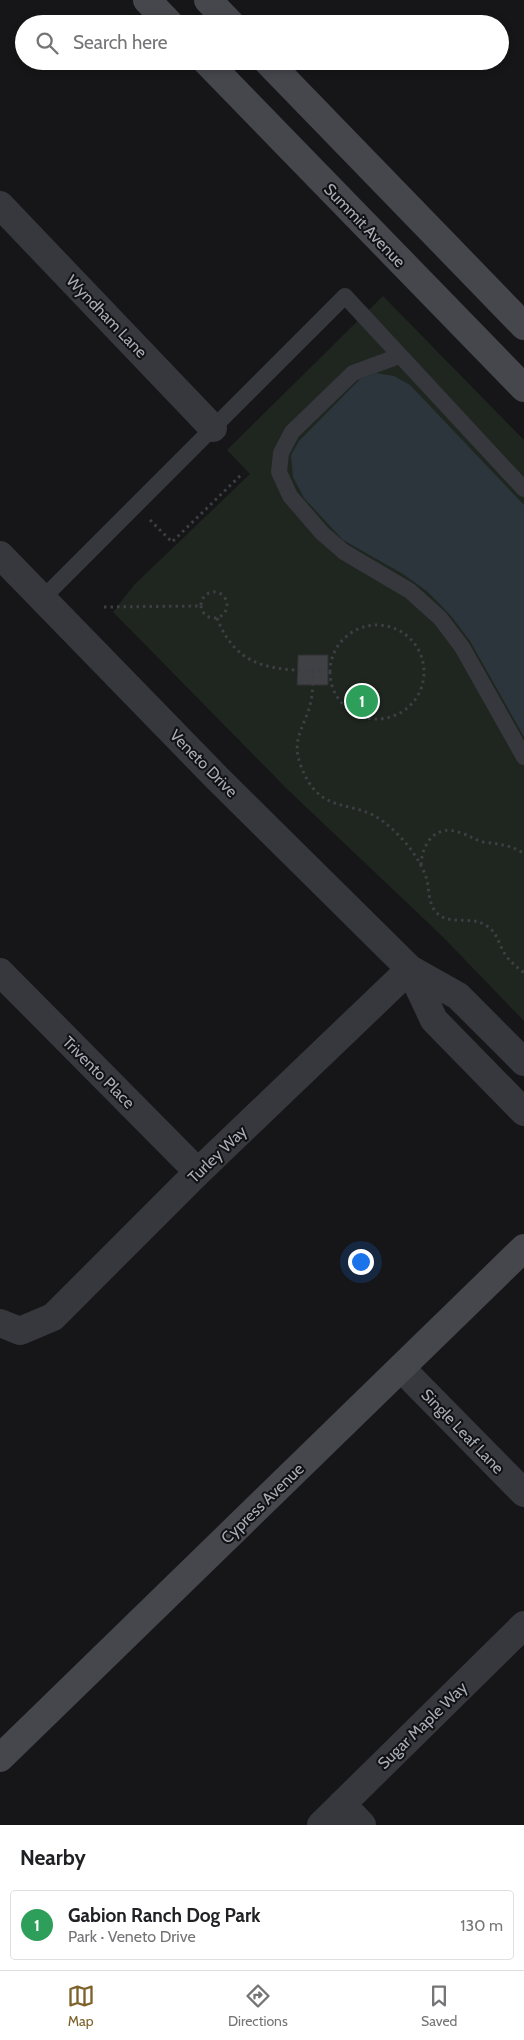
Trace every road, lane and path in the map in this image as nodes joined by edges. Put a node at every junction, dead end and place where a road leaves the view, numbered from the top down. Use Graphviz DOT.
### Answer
graph roads {
  1 [pos="147,0"];
  2 [pos="208,0"];
  3 [pos="161,15"];
  4 [pos="222,15"];
  5 [pos="215,70"];
  6 [pos="276,70"];
  7 [pos="0,205"];
  8 [pos="524,326"];
  9 [pos="399,356"];
  10 [pos="524,388"];
  11 [pos="213,428"];
  12 [pos="242,473"];
  13 [pos="524,489"];
  14 [pos="135,506"];
  15 [pos="0,555"];
  16 [pos="43,598"];
  17 [pos="201,606"];
  18 [pos="104,607"];
  19 [pos="217,618"];
  20 [pos="313,670"];
  21 [pos="330,671"];
  22 [pos="524,757"];
  23 [pos="524,854"];
  24 [pos="421,866"];
  25 [pos="410,969"];
  26 [pos="0,972"];
  27 [pos="524,973"];
  28 [pos="524,1062"];
  29 [pos="524,1112"];
  30 [pos="198,1172"];
  31 [pos="524,1248"];
  32 [pos="10,1327"];
  33 [pos="401,1368"];
  34 [pos="524,1494"];
  35 [pos="524,1625"];
  36 [pos="0,1758"];
  37 [pos="342,1804"];
  38 [pos="321,1825"];
  39 [pos="362,1825"];
  1 -- 3 [label="main road"];
  2 -- 4 [label="main road"];
  5 -- 10 [label="main road, Summit Avenue"];
  6 -- 8 [label="main road"];
  7 -- 11 [label="street, Wyndham Lane"];
  9 -- 11 [label="lane"];
  9 -- 13 [label="lane"];
  9 -- 22 [label="lane"];
  11 -- 14 [label="lane"];
  12 -- 14 [label="path"];
  14 -- 16 [label="lane"];
  15 -- 16 [label="street, Veneto Drive"];
  16 -- 25 [label="street, Veneto Drive"];
  17 -- 18 [label="path"];
  17 -- 19 [label="path"];
  17 -- 19 [label="path"];
  19 -- 20 [label="path"];
  20 -- 21 [label="path"];
  20 -- 24 [label="path"];
  21 -- 21 [label="path"];
  23 -- 24 [label="path"];
  24 -- 27 [label="path"];
  25 -- 28 [label="street, Veneto Drive"];
  25 -- 29 [label="street, Veneto Drive"];
  25 -- 30 [label="street, Turley Way"];
  26 -- 30 [label="street, Trivento Place"];
  30 -- 32 [label="street, Turley Way"];
  31 -- 33 [label="main road, Cypress Avenue"];
  33 -- 34 [label="street, Single Leaf Lane"];
  33 -- 36 [label="main road, Cypress Avenue"];
  35 -- 37 [label="street, Sugar Maple Way"];
  37 -- 38 [label="street, Sugar Maple Way"];
  37 -- 39 [label="street"];
}
